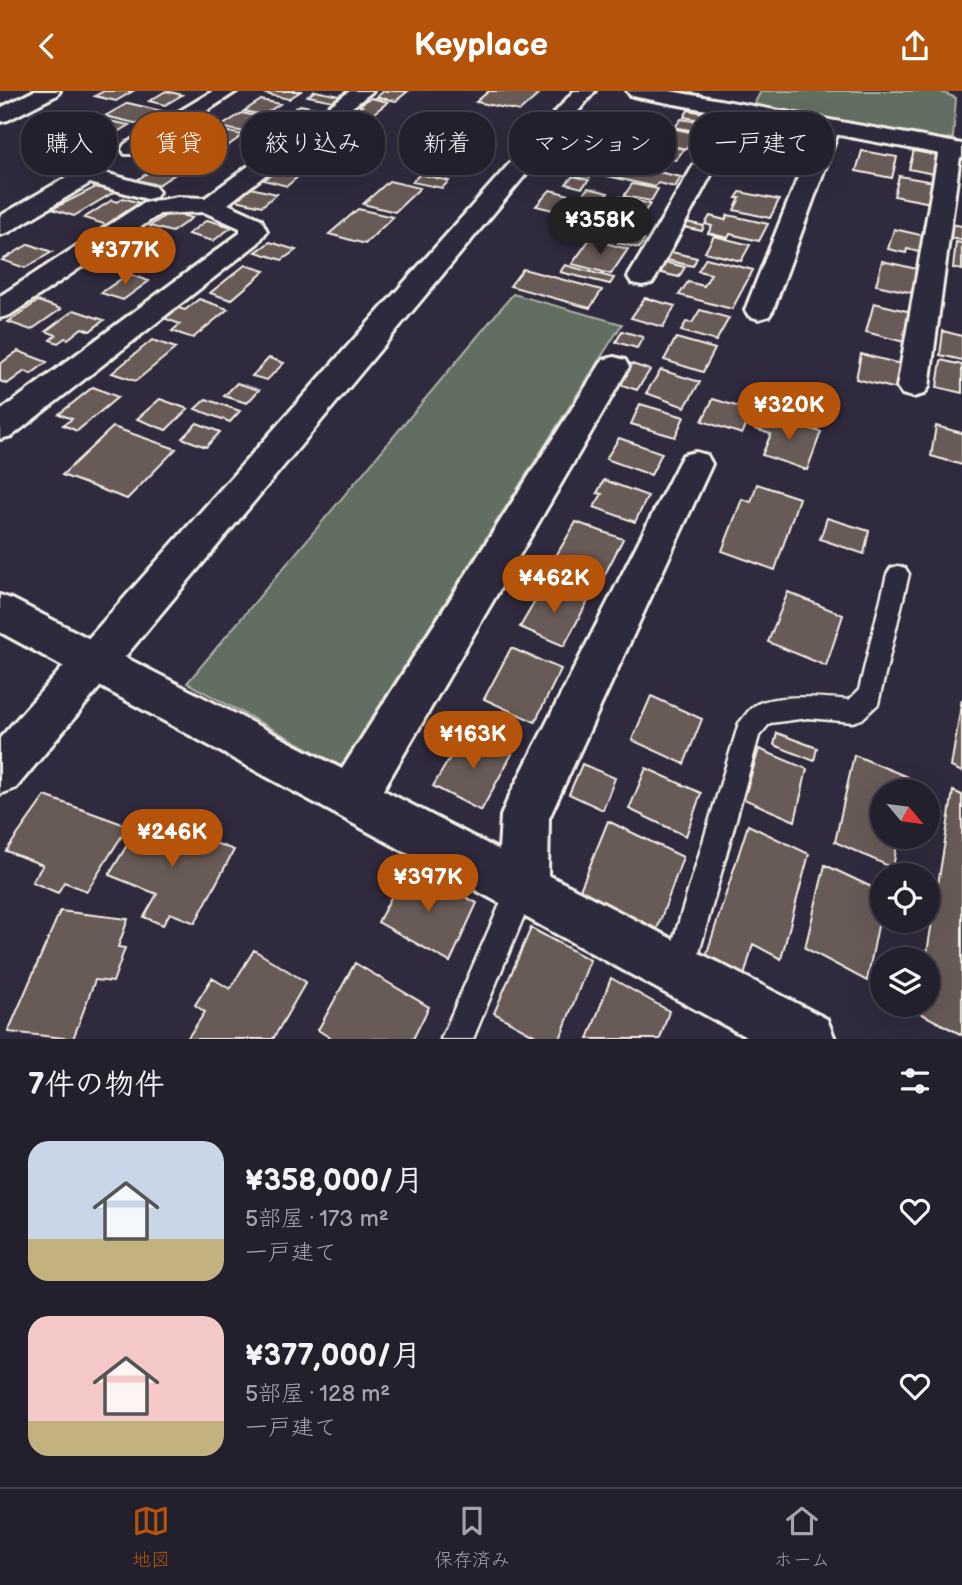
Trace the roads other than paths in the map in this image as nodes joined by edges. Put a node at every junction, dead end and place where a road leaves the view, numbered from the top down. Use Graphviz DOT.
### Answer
graph roads {
  1 [pos="50,91"];
  2 [pos="226,91"];
  3 [pos="363,91"];
  4 [pos="585,91"];
  5 [pos="637,91"];
  6 [pos="736,110"];
  7 [pos="192,112"];
  8 [pos="747,112"];
  9 [pos="1,116"];
  10 [pos="834,128"];
  11 [pos="956,150"];
  12 [pos="811,175"];
  13 [pos="147,192"];
  14 [pos="211,205"];
  15 [pos="0,227"];
  16 [pos="642,277"];
  17 [pos="0,309"];
  18 [pos="759,310"];
  19 [pos="614,367"];
  20 [pos="913,387"];
  21 [pos="0,428"];
  22 [pos="695,464"];
  23 [pos="898,574"];
  24 [pos="0,612"];
  25 [pos="96,662"];
  26 [pos="0,772"];
  27 [pos="352,797"];
  28 [pos="522,887"];
  29 [pos="678,971"];
  30 [pos="457,1039"];
  31 [pos="807,1039"];
  1 -- 9 [label="street"];
  2 -- 7 [label="street"];
  3 -- 14 [label="street"];
  4 -- 25 [label="street"];
  5 -- 6 [label="street"];
  6 -- 8 [label="street"];
  6 -- 16 [label="street"];
  10 -- 11 [label="street"];
  11 -- 20 [label="street"];
  12 -- 18 [label="street"];
  13 -- 15 [label="street"];
  14 -- 17 [label="street"];
  14 -- 21 [label="street"];
  19 -- 27 [label="street"];
  22 -- 28 [label="street"];
  23 -- 29 [label="lane"];
  24 -- 25 [label="street"];
  25 -- 26 [label="street"];
  25 -- 27 [label="street"];
  27 -- 28 [label="street"];
  28 -- 29 [label="street"];
  28 -- 30 [label="lane"];
  29 -- 31 [label="street"];
}
